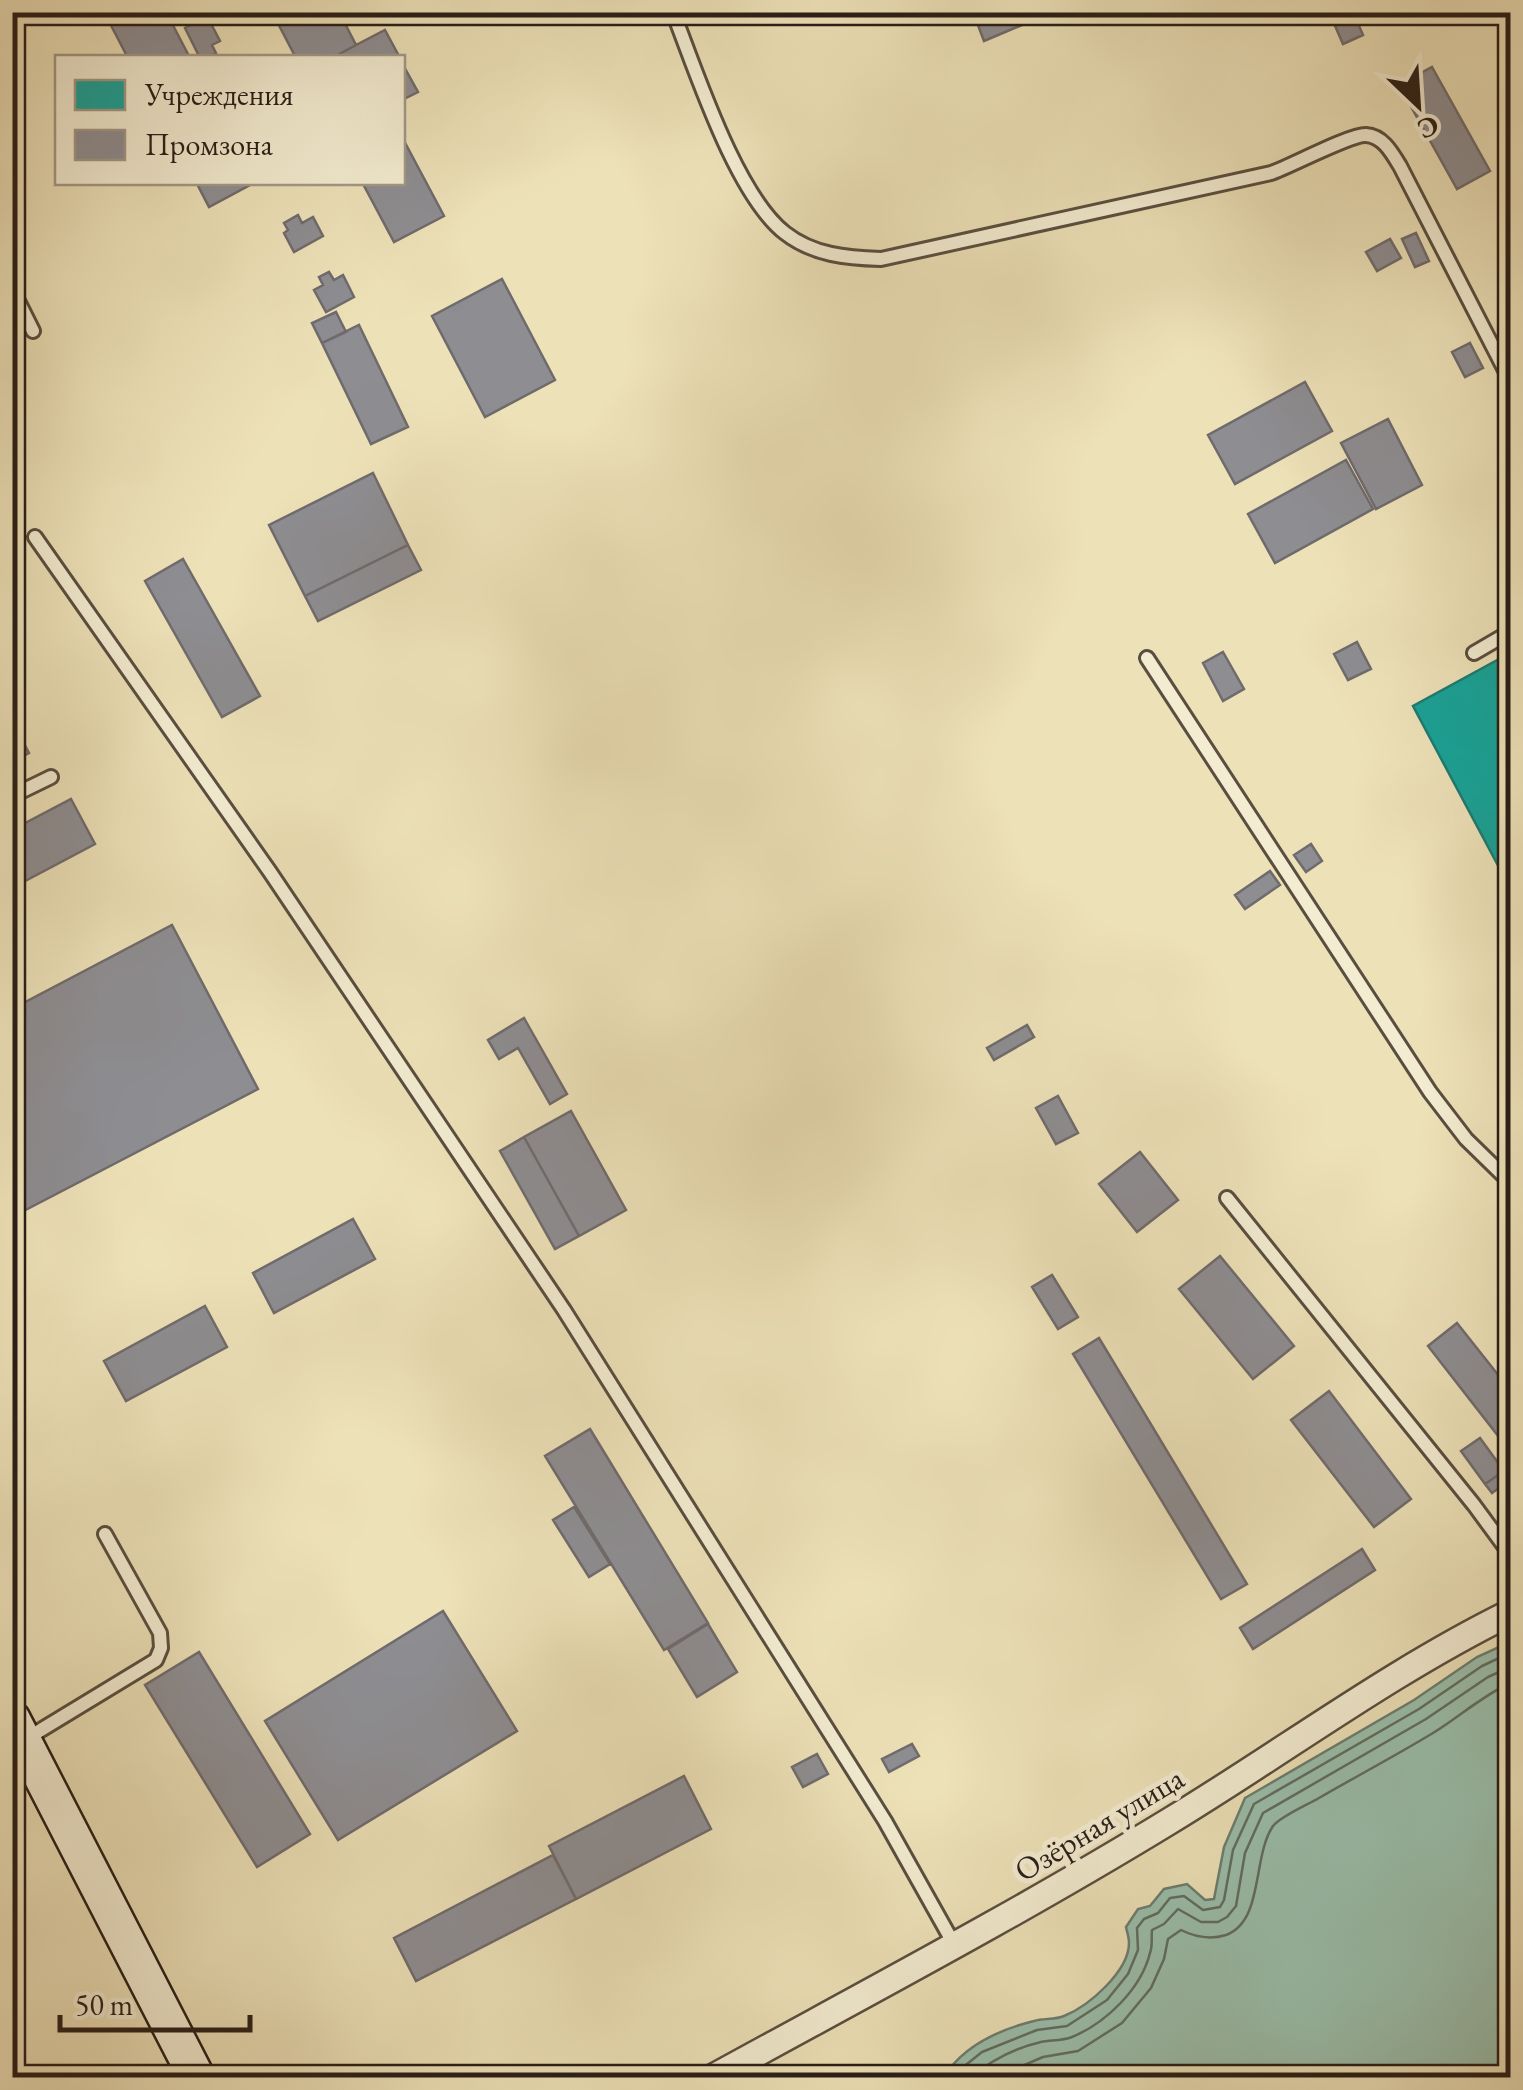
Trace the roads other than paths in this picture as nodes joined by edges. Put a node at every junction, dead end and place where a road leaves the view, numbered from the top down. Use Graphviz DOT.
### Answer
graph roads {
  1 [pos="673,12"];
  2 [pos="12,289"];
  3 [pos="33,331"];
  4 [pos="1510,380"];
  5 [pos="35,537"];
  6 [pos="1510,632"];
  7 [pos="1474,654"];
  8 [pos="1147,658"];
  9 [pos="51,777"];
  10 [pos="12,796"];
  11 [pos="1510,1182"];
  12 [pos="1227,1198"];
  13 [pos="105,1534"];
  14 [pos="1510,1554"];
  15 [pos="1510,1613"];
  16 [pos="18,1730"];
  17 [pos="954,1946"];
  18 [pos="198,2078"];
  19 [pos="712,2078"];
  1 -- 4 [label="lane"];
  2 -- 3 [label="lane"];
  5 -- 17 [label="lane"];
  6 -- 7 [label="lane"];
  8 -- 11 [label="lane"];
  9 -- 10 [label="lane"];
  12 -- 14 [label="lane"];
  13 -- 16 [label="lane"];
  15 -- 17 [label="street, Озёрная улица"];
  16 -- 18 [label="street"];
  17 -- 19 [label="street, Озёрная улица"];
}
